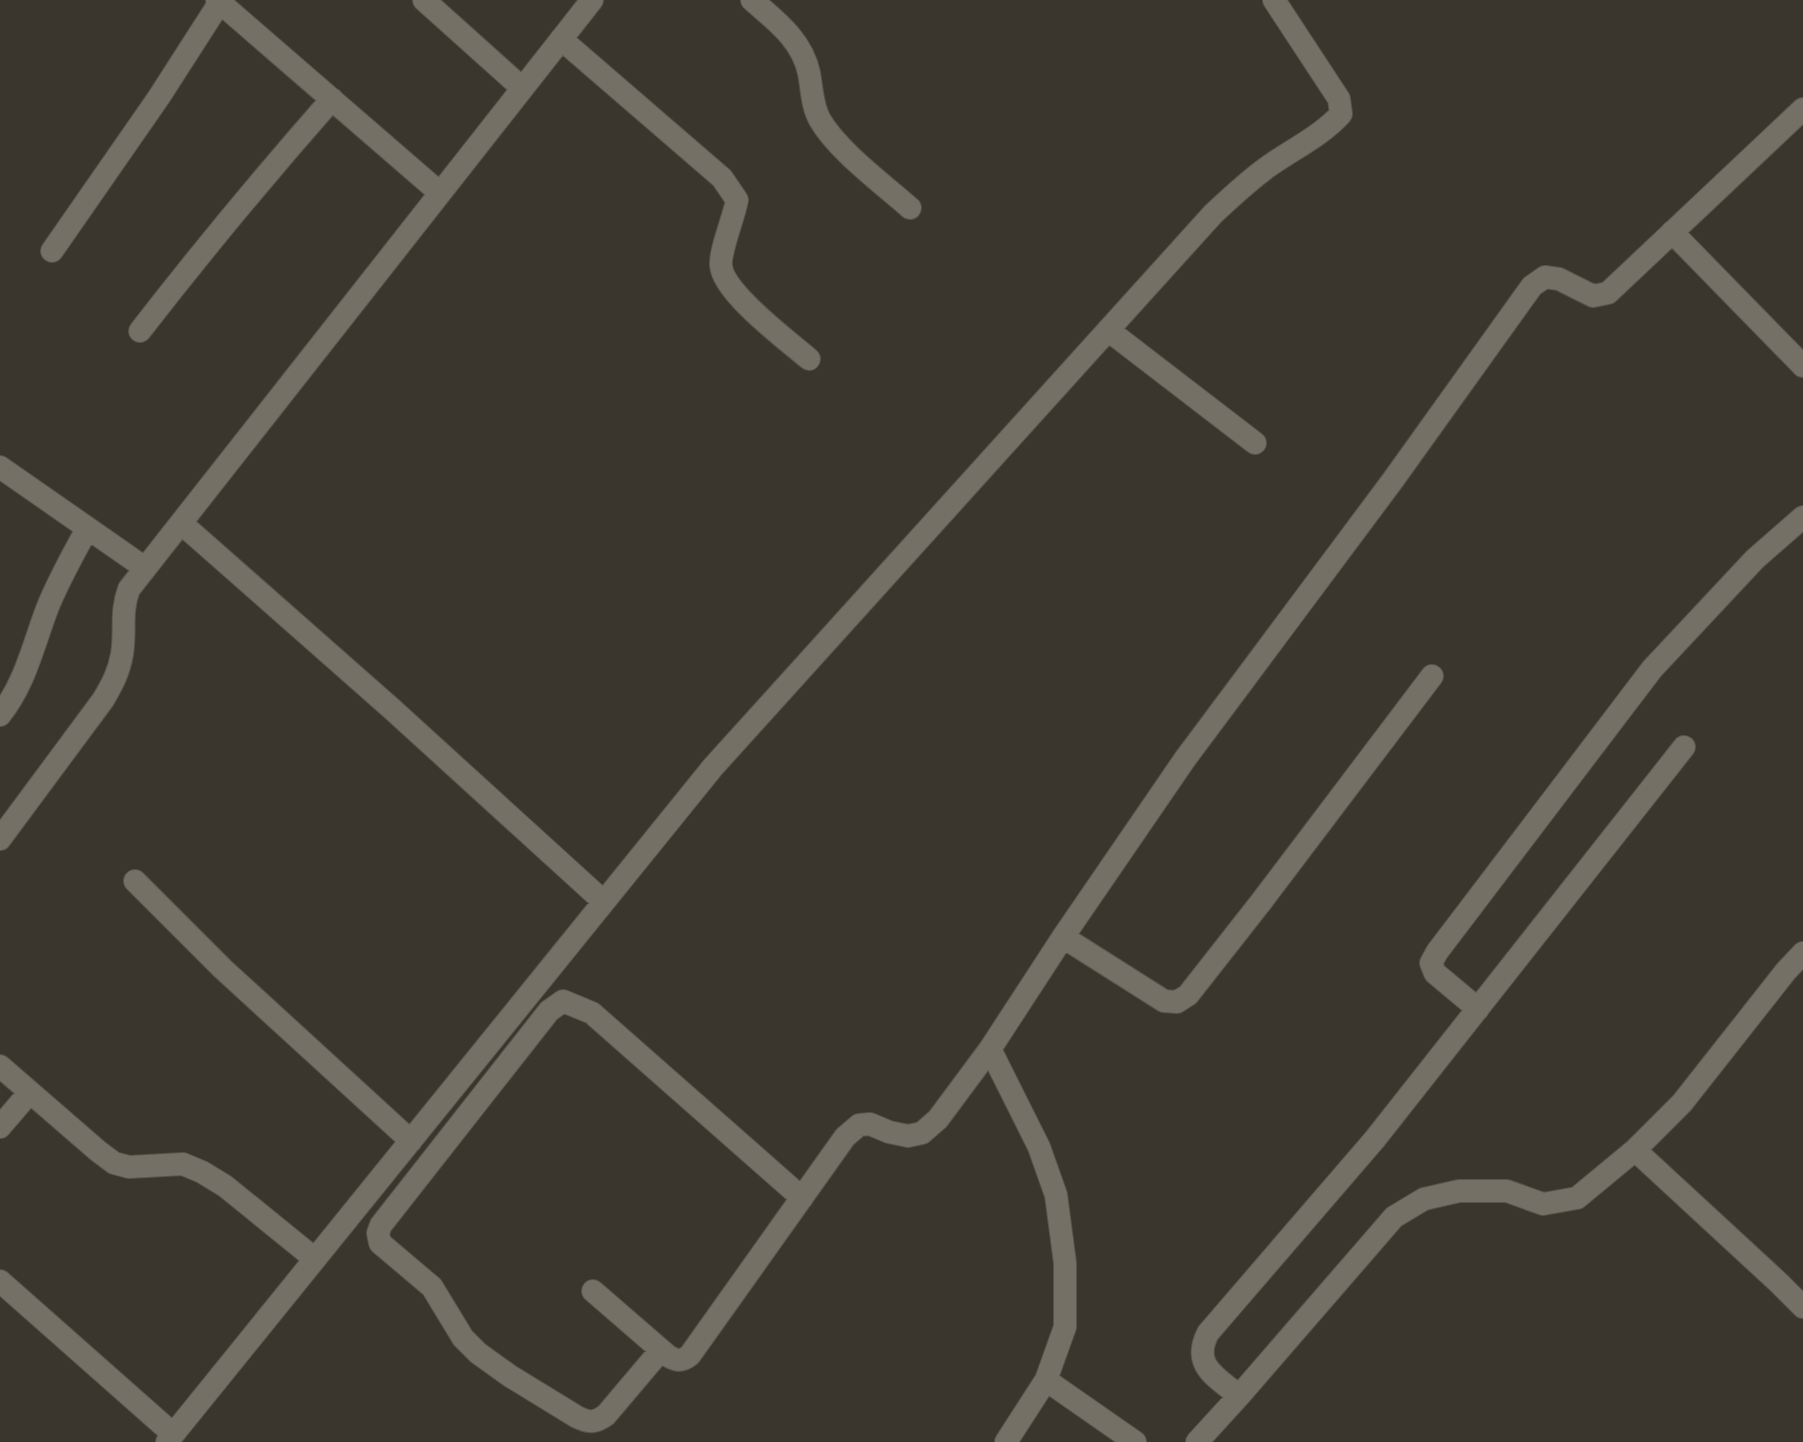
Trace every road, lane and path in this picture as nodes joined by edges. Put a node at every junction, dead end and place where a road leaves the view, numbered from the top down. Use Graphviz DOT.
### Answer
graph roads {
  1 [pos="424,0"];
  2 [pos="592,0"];
  3 [pos="752,0"];
  4 [pos="1274,0"];
  5 [pos="219,1"];
  6 [pos="561,39"];
  7 [pos="522,88"];
  8 [pos="332,99"];
  9 [pos="1803,109"];
  10 [pos="440,193"];
  11 [pos="910,208"];
  12 [pos="1672,232"];
  13 [pos="52,251"];
  14 [pos="1108,330"];
  15 [pos="140,331"];
  16 [pos="809,359"];
  17 [pos="1803,366"];
  18 [pos="1255,444"];
  19 [pos="0,467"];
  20 [pos="1803,516"];
  21 [pos="181,523"];
  22 [pos="87,529"];
  23 [pos="145,568"];
  24 [pos="1432,676"];
  25 [pos="0,715"];
  26 [pos="1684,747"];
  27 [pos="0,839"];
  28 [pos="135,881"];
  29 [pos="604,902"];
  30 [pos="1063,937"];
  31 [pos="1803,953"];
  32 [pos="1478,1009"];
  33 [pos="990,1049"];
  34 [pos="0,1066"];
  35 [pos="468,1070"];
  36 [pos="489,1088"];
  37 [pos="30,1092"];
  38 [pos="0,1127"];
  39 [pos="411,1141"];
  40 [pos="1635,1150"];
  41 [pos="802,1198"];
  42 [pos="315,1259"];
  43 [pos="0,1281"];
  44 [pos="593,1291"];
  45 [pos="1803,1307"];
  46 [pos="661,1350"];
  47 [pos="1046,1380"];
  48 [pos="1239,1396"];
  49 [pos="170,1438"];
  50 [pos="1006,1442"];
  51 [pos="1135,1442"];
  52 [pos="1196,1442"];
  1 -- 7 [label="street"];
  2 -- 6 [label="street"];
  3 -- 11 [label="street"];
  4 -- 14 [label="street"];
  5 -- 8 [label="street"];
  5 -- 13 [label="street"];
  6 -- 7 [label="street"];
  6 -- 16 [label="street"];
  7 -- 10 [label="street"];
  8 -- 10 [label="street"];
  8 -- 15 [label="street"];
  9 -- 12 [label="street"];
  10 -- 21 [label="street"];
  12 -- 17 [label="street"];
  12 -- 30 [label="street"];
  14 -- 18 [label="street"];
  14 -- 29 [label="street"];
  19 -- 22 [label="street"];
  20 -- 32 [label="street"];
  21 -- 23 [label="street"];
  21 -- 29 [label="street"];
  22 -- 23 [label="street"];
  22 -- 25 [label="street"];
  23 -- 27 [label="street"];
  24 -- 30 [label="street"];
  26 -- 32 [label="street"];
  28 -- 39 [label="street"];
  29 -- 35 [label="street"];
  30 -- 33 [label="street"];
  31 -- 40 [label="street"];
  32 -- 48 [label="street"];
  33 -- 41 [label="street"];
  33 -- 47 [label="street"];
  34 -- 37 [label="street"];
  35 -- 36 [label="street"];
  35 -- 39 [label="street"];
  36 -- 41 [label="street"];
  36 -- 46 [label="street"];
  37 -- 38 [label="street"];
  37 -- 42 [label="street"];
  39 -- 42 [label="street"];
  40 -- 45 [label="street"];
  40 -- 48 [label="street"];
  41 -- 46 [label="street"];
  42 -- 49 [label="street"];
  43 -- 49 [label="street"];
  44 -- 46 [label="street"];
  47 -- 50 [label="street"];
  47 -- 51 [label="street"];
  48 -- 52 [label="street"];
}
